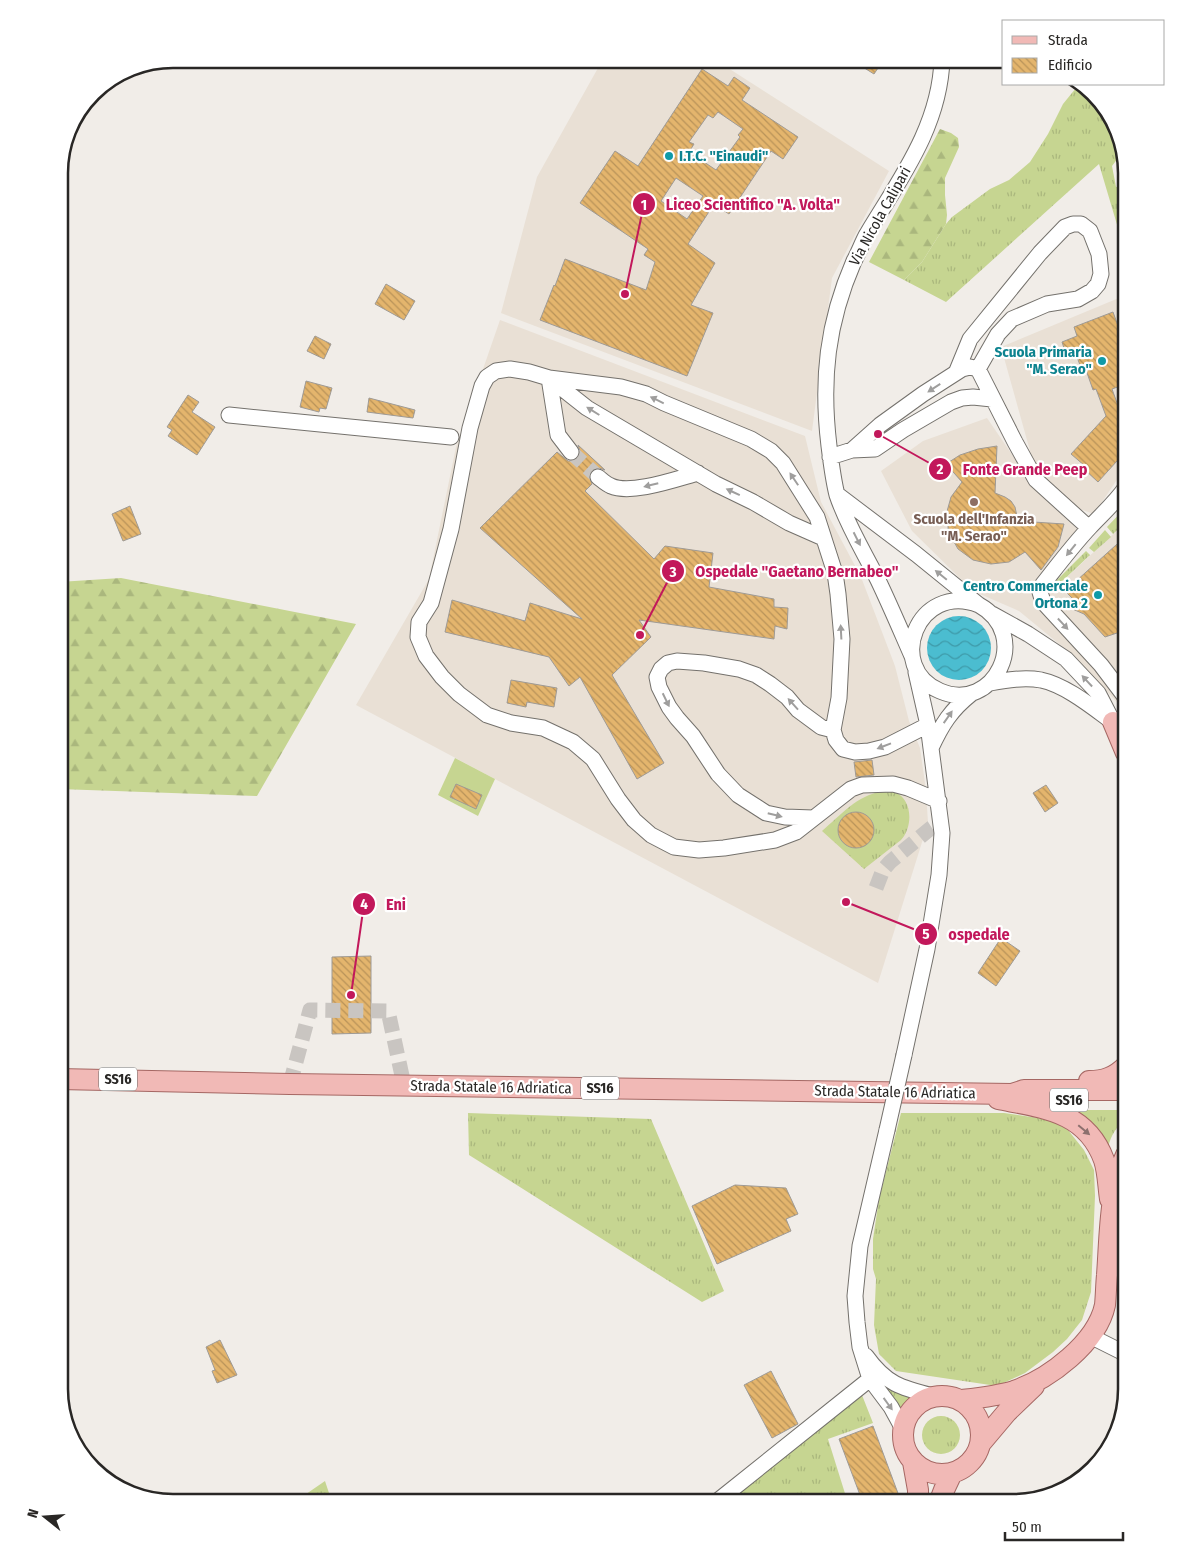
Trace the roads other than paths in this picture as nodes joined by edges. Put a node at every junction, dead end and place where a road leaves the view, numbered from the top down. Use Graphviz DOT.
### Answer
graph roads {
  1 [pos="942,68"];
  2 [pos="978,369"];
  3 [pos="956,374"];
  4 [pos="550,378"];
  5 [pos="992,399"];
  6 [pos="229,415"];
  7 [pos="451,437"];
  8 [pos="852,450"];
  9 [pos="572,452"];
  10 [pos="830,458"];
  11 [pos="698,473"];
  12 [pos="598,477"];
  13 [pos="838,495"];
  14 [pos="1118,499"];
  15 [pos="1089,528"];
  16 [pos="823,538"];
  17 [pos="983,608"];
  18 [pos="914,661"];
  19 [pos="990,683"];
  20 [pos="1118,687"];
  21 [pos="972,693"];
  22 [pos="928,725"];
  23 [pos="834,730"];
  24 [pos="1118,731"];
  25 [pos="1118,734"];
  26 [pos="931,748"];
  27 [pos="939,801"];
  28 [pos="813,818"];
  29 [pos="1118,1072"];
  30 [pos="68,1079"];
  31 [pos="1118,1090"];
  32 [pos="973,1093"];
  33 [pos="1012,1094"];
  34 [pos="1118,1102"];
  35 [pos="1118,1182"];
  36 [pos="1112,1213"];
  37 [pos="1090,1336"];
  38 [pos="860,1347"];
  39 [pos="1118,1350"];
  40 [pos="1042,1378"];
  41 [pos="870,1379"];
  42 [pos="933,1396"];
  43 [pos="962,1400"];
  44 [pos="903,1429"];
  45 [pos="980,1444"];
  46 [pos="913,1462"];
  47 [pos="952,1473"];
  48 [pos="726,1494"];
  49 [pos="918,1494"];
  50 [pos="942,1494"];
  1 -- 10 [label="street, Via Nicola Calipari"];
  2 -- 3 [label="street"];
  2 -- 3 [label="street"];
  2 -- 5 [label="street"];
  3 -- 8 [label="street, one-way"];
  4 -- 9 [label="street"];
  11 -- 4 [label="street, one-way"];
  16 -- 4 [label="street, one-way"];
  4 -- 28 [label="street"];
  5 -- 8 [label="street"];
  5 -- 15 [label="street"];
  6 -- 7 [label="street"];
  8 -- 10 [label="street"];
  10 -- 13 [label="street, Via Nicola Calipari"];
  11 -- 12 [label="street, one-way"];
  16 -- 11 [label="street, one-way"];
  17 -- 13 [label="street, one-way"];
  13 -- 18 [label="street, Via Nicola Calipari, one-way"];
  14 -- 15 [label="street"];
  15 -- 20 [label="street, one-way"];
  23 -- 16 [label="street, one-way"];
  17 -- 18 [label="street"];
  17 -- 19 [label="street"];
  24 -- 17 [label="street, one-way"];
  18 -- 21 [label="street"];
  18 -- 22 [label="street"];
  19 -- 21 [label="street"];
  19 -- 25 [label="street"];
  26 -- 21 [label="street, one-way"];
  22 -- 23 [label="street, one-way"];
  22 -- 26 [label="street"];
  23 -- 28 [label="street, one-way"];
  26 -- 27 [label="street"];
  27 -- 28 [label="street"];
  27 -- 38 [label="street, bridge"];
  29 -- 32 [label="main road"];
  30 -- 32 [label="main road, Strada Statale 16 Adriatica / SS16"];
  31 -- 33 [label="main road, Strada Statale 16 Adriatica / SS16"];
  32 -- 33 [label="main road, Strada Statale 16 Adriatica / SS16"];
  32 -- 36 [label="main road, one-way"];
  33 -- 34 [label="main road, Strada Statale 16 Adriatica / SS16"];
  35 -- 36 [label="main road"];
  36 -- 37 [label="main road"];
  37 -- 39 [label="street"];
  37 -- 40 [label="main road"];
  38 -- 41 [label="street"];
  38 -- 42 [label="street"];
  40 -- 43 [label="main road"];
  40 -- 45 [label="main road"];
  41 -- 44 [label="street, one-way"];
  41 -- 48 [label="street"];
  42 -- 43 [label="main road"];
  42 -- 44 [label="main road"];
  43 -- 45 [label="main road"];
  44 -- 46 [label="main road"];
  45 -- 47 [label="main road"];
  46 -- 47 [label="main road"];
  46 -- 49 [label="main road"];
  47 -- 50 [label="main road"];
}
